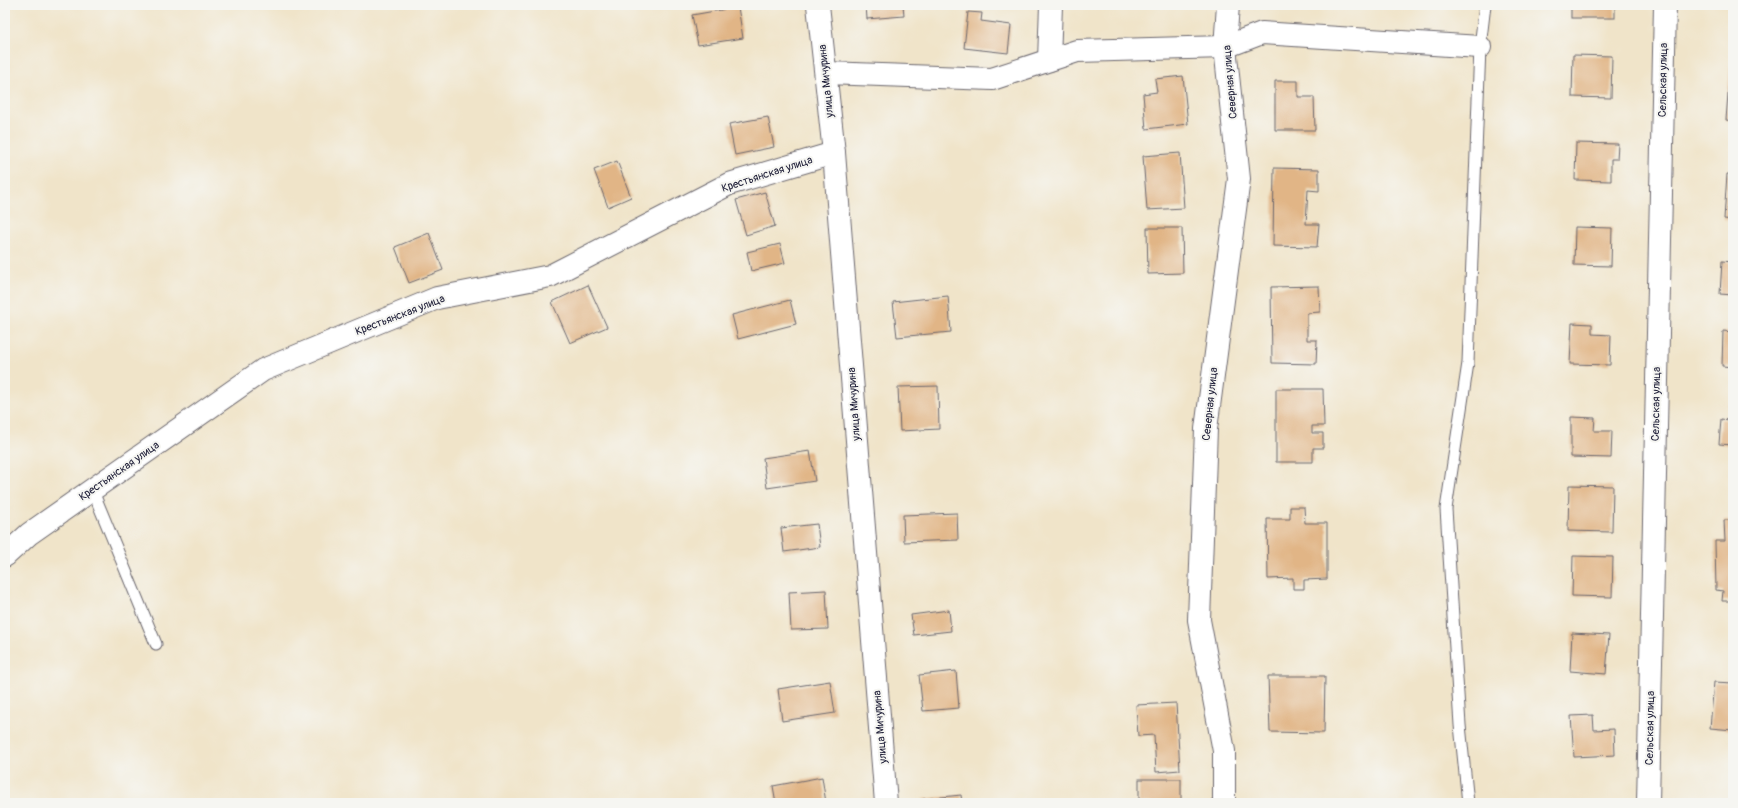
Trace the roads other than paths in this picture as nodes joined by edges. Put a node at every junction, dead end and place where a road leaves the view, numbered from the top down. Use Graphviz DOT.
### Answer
graph roads {
  1 [pos="818,5"];
  2 [pos="1051,5"];
  3 [pos="1228,5"];
  4 [pos="1485,5"];
  5 [pos="1665,5"];
  6 [pos="1225,47"];
  7 [pos="1480,47"];
  8 [pos="1049,60"];
  9 [pos="826,73"];
  10 [pos="834,153"];
  11 [pos="92,490"];
  12 [pos="5,556"];
  13 [pos="156,644"];
  14 [pos="886,803"];
  15 [pos="1224,803"];
  16 [pos="1468,803"];
  17 [pos="1648,803"];
  1 -- 9 [label="street, улица Мичурина"];
  2 -- 8 [label="street"];
  3 -- 6 [label="street, Северная улица"];
  4 -- 7 [label="lane"];
  5 -- 17 [label="street, Сельская улица"];
  6 -- 7 [label="street"];
  6 -- 8 [label="street"];
  6 -- 15 [label="street, Северная улица"];
  7 -- 16 [label="lane"];
  8 -- 9 [label="street"];
  9 -- 10 [label="street, улица Мичурина"];
  10 -- 11 [label="street, Крестьянская улица"];
  10 -- 14 [label="street, улица Мичурина"];
  11 -- 12 [label="street, Крестьянская улица"];
  11 -- 13 [label="lane"];
}
